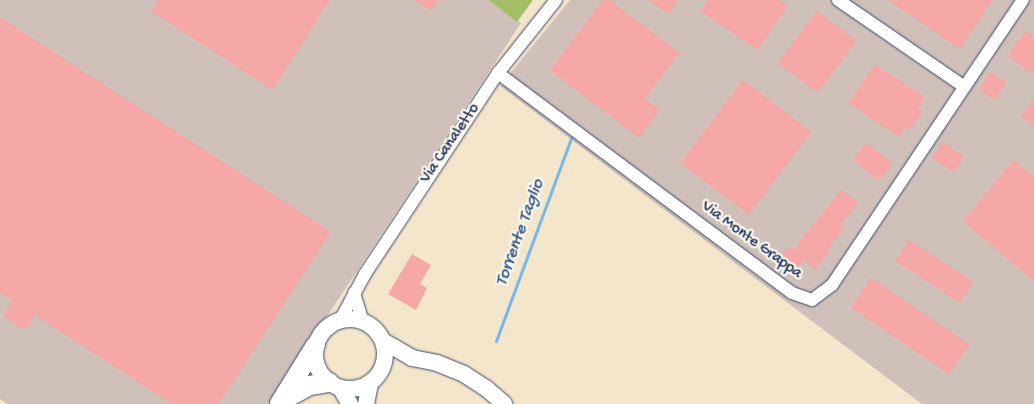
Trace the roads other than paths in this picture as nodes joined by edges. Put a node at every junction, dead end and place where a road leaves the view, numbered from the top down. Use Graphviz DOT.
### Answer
graph roads {
  1 [pos="556,0"];
  2 [pos="838,0"];
  3 [pos="1023,0"];
  4 [pos="498,73"];
  5 [pos="963,86"];
  6 [pos="354,294"];
  7 [pos="338,321"];
  8 [pos="372,326"];
  9 [pos="383,341"];
  10 [pos="315,346"];
  11 [pos="412,358"];
  12 [pos="382,368"];
  13 [pos="370,383"];
  14 [pos="335,385"];
  15 [pos="279,403"];
  16 [pos="350,404"];
  17 [pos="366,404"];
  18 [pos="504,404"];
  1 -- 4 [label="street, Via Canaletto"];
  2 -- 5 [label="street"];
  3 -- 5 [label="street, Via Monte Grappa"];
  4 -- 5 [label="street, Via Monte Grappa"];
  4 -- 6 [label="street, Via Canaletto"];
  6 -- 7 [label="street, Via Canaletto"];
  6 -- 8 [label="street"];
  7 -- 8 [label="main road"];
  7 -- 10 [label="main road"];
  8 -- 9 [label="main road"];
  9 -- 11 [label="main road"];
  9 -- 12 [label="main road"];
  10 -- 14 [label="main road"];
  10 -- 15 [label="highway"];
  11 -- 12 [label="main road"];
  11 -- 18 [label="main road"];
  12 -- 13 [label="main road"];
  13 -- 14 [label="main road"];
  13 -- 17 [label="main road"];
  14 -- 15 [label="highway"];
  14 -- 16 [label="main road"];
}
